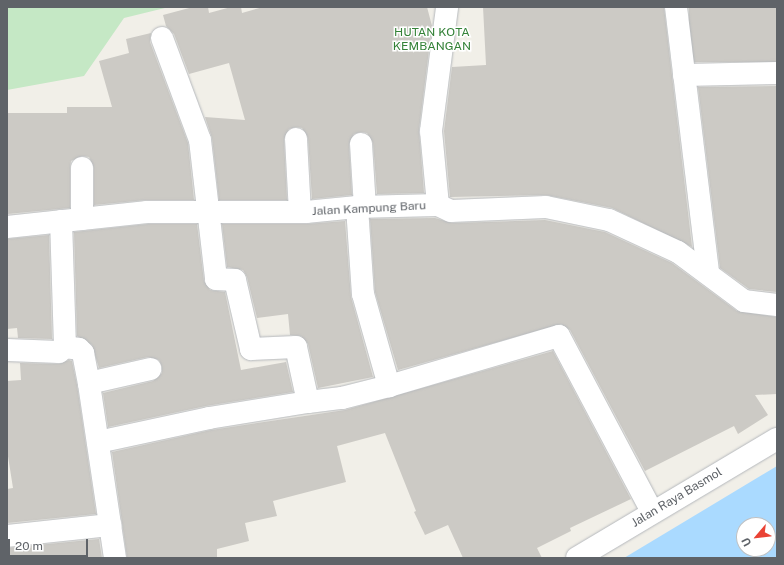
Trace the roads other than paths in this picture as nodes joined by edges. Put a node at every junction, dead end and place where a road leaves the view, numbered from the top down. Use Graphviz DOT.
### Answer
graph roads {
  1 [pos="447,7"];
  2 [pos="676,7"];
  3 [pos="162,38"];
  4 [pos="777,72"];
  5 [pos="684,74"];
  6 [pos="296,139"];
  7 [pos="361,144"];
  8 [pos="82,168"];
  9 [pos="438,205"];
  10 [pos="361,207"];
  11 [pos="207,212"];
  12 [pos="300,212"];
  13 [pos="71,220"];
  14 [pos="7,227"];
  15 [pos="708,272"];
  16 [pos="777,305"];
  17 [pos="65,347"];
  18 [pos="7,350"];
  19 [pos="150,369"];
  20 [pos="89,383"];
  21 [pos="389,386"];
  22 [pos="308,402"];
  23 [pos="777,439"];
  24 [pos="98,442"];
  25 [pos="652,512"];
  26 [pos="110,525"];
  27 [pos="7,536"];
  28 [pos="115,558"];
  29 [pos="577,558"];
  1 -- 9 [label="street"];
  2 -- 5 [label="street"];
  3 -- 11 [label="street"];
  4 -- 5 [label="street"];
  5 -- 15 [label="street"];
  6 -- 12 [label="street"];
  7 -- 10 [label="street"];
  8 -- 13 [label="street"];
  9 -- 10 [label="street, Jalan Kampung Baru"];
  9 -- 15 [label="street, Jalan Kampung Baru"];
  10 -- 12 [label="street, Jalan Kampung Baru"];
  10 -- 21 [label="street"];
  11 -- 12 [label="street, Jalan Kampung Baru"];
  11 -- 13 [label="street, Jalan Kampung Baru"];
  11 -- 22 [label="street"];
  13 -- 14 [label="street, Jalan Kampung Baru"];
  13 -- 17 [label="street"];
  15 -- 16 [label="street, Jalan Kampung Baru"];
  17 -- 18 [label="street"];
  17 -- 20 [label="street"];
  19 -- 20 [label="street"];
  20 -- 24 [label="street"];
  21 -- 22 [label="street"];
  21 -- 25 [label="street"];
  22 -- 24 [label="street"];
  23 -- 25 [label="street, Jalan Raya Basmol"];
  24 -- 26 [label="street"];
  25 -- 29 [label="street, Jalan Raya Basmol"];
  26 -- 27 [label="street"];
  26 -- 28 [label="street"];
}
